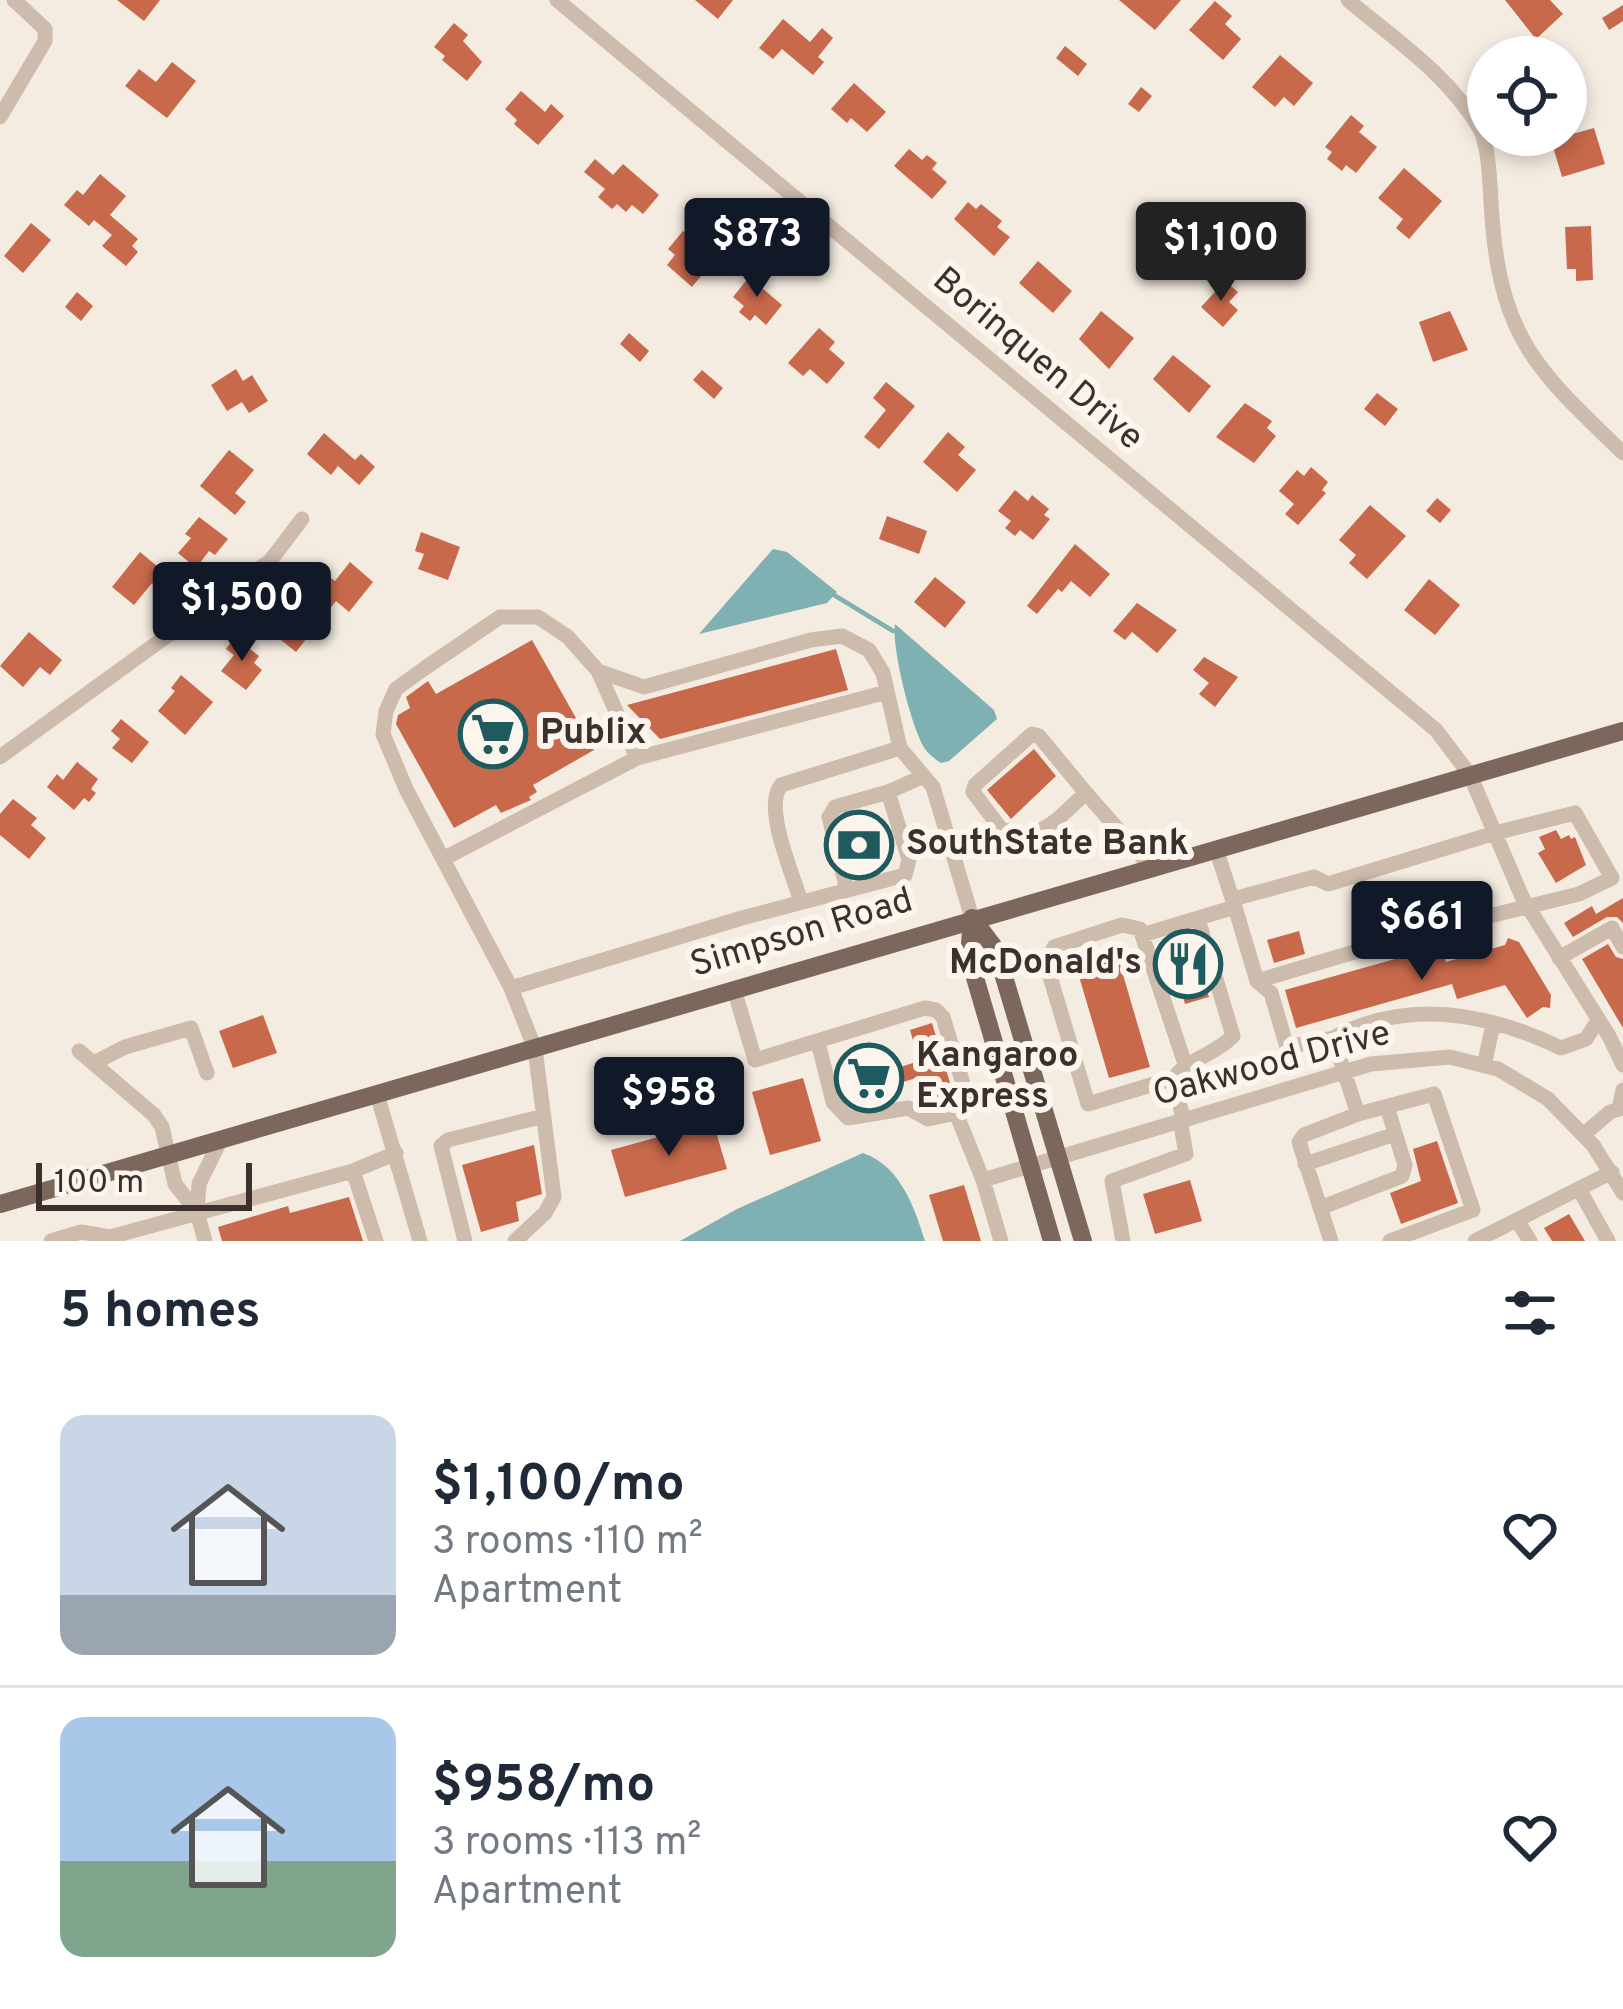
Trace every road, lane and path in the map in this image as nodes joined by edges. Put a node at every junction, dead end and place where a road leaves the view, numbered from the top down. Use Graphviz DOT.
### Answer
graph roads {
  1 [pos="14,0"];
  2 [pos="557,0"];
  3 [pos="1348,0"];
  4 [pos="0,118"];
  5 [pos="1623,453"];
  6 [pos="302,519"];
  7 [pos="598,671"];
  8 [pos="887,692"];
  9 [pos="1623,730"];
  10 [pos="900,748"];
  11 [pos="0,758"];
  12 [pos="637,758"];
  13 [pos="1470,775"];
  14 [pos="924,776"];
  15 [pos="888,792"];
  16 [pos="1086,793"];
  17 [pos="1495,832"];
  18 [pos="1216,849"];
  19 [pos="443,859"];
  20 [pos="1151,867"];
  21 [pos="847,890"];
  22 [pos="801,902"];
  23 [pos="1234,903"];
  24 [pos="1527,906"];
  25 [pos="972,918"];
  26 [pos="1198,919"];
  27 [pos="1142,935"];
  28 [pos="1623,947"];
  29 [pos="1559,958"];
  30 [pos="1257,981"];
  31 [pos="511,988"];
  32 [pos="734,989"];
  33 [pos="1597,1022"];
  34 [pos="1492,1024"];
  35 [pos="1333,1038"];
  36 [pos="818,1042"];
  37 [pos="535,1048"];
  38 [pos="79,1051"];
  39 [pos="94,1063"];
  40 [pos="1623,1065"];
  41 [pos="1484,1066"];
  42 [pos="1179,1071"];
  43 [pos="1344,1071"];
  44 [pos="207,1073"];
  45 [pos="1623,1090"];
  46 [pos="377,1094"];
  47 [pos="1387,1107"];
  48 [pos="1621,1110"];
  49 [pos="956,1113"];
  50 [pos="1358,1114"];
  51 [pos="544,1116"];
  52 [pos="1181,1119"];
  53 [pos="1395,1134"];
  54 [pos="1583,1136"];
  55 [pos="220,1141"];
  56 [pos="396,1153"];
  57 [pos="168,1156"];
  58 [pos="1060,1156"];
  59 [pos="1305,1164"];
  60 [pos="1030,1166"];
  61 [pos="353,1171"];
  62 [pos="1612,1172"];
  63 [pos="983,1180"];
  64 [pos="1579,1189"];
  65 [pos="1623,1193"];
  66 [pos="0,1204"];
  67 [pos="1320,1208"];
  68 [pos="197,1211"];
  69 [pos="1517,1220"];
  70 [pos="51,1241"];
  71 [pos="206,1241"];
  72 [pos="376,1241"];
  73 [pos="420,1241"];
  74 [pos="465,1241"];
  75 [pos="515,1241"];
  76 [pos="1001,1241"];
  77 [pos="1052,1241"];
  78 [pos="1083,1241"];
  79 [pos="1123,1241"];
  80 [pos="1331,1241"];
  81 [pos="1390,1241"];
  82 [pos="1475,1241"];
  83 [pos="1530,1241"];
  84 [pos="1608,1241"];
  1 -- 4 [label="street"];
  2 -- 13 [label="street, Borinquen Drive"];
  3 -- 5 [label="street"];
  6 -- 11 [label="street"];
  7 -- 8 [label="street"];
  7 -- 12 [label="street"];
  7 -- 19 [label="street"];
  8 -- 10 [label="street"];
  8 -- 12 [label="street"];
  9 -- 13 [label="main road, Simpson Road"];
  10 -- 14 [label="street"];
  10 -- 22 [label="street"];
  12 -- 19 [label="street"];
  13 -- 17 [label="street, Borinquen Drive"];
  13 -- 18 [label="main road, Simpson Road"];
  14 -- 15 [label="street"];
  14 -- 25 [label="street"];
  15 -- 21 [label="street"];
  15 -- 21 [label="street"];
  16 -- 16 [label="street"];
  16 -- 20 [label="street"];
  17 -- 23 [label="street"];
  17 -- 24 [label="street, Borinquen Drive"];
  17 -- 24 [label="street"];
  18 -- 20 [label="main road, Simpson Road"];
  18 -- 23 [label="street"];
  19 -- 31 [label="street"];
  20 -- 25 [label="main road, Simpson Road"];
  21 -- 22 [label="street"];
  22 -- 31 [label="street"];
  23 -- 26 [label="street"];
  23 -- 30 [label="street"];
  24 -- 29 [label="street, Borinquen Drive"];
  24 -- 30 [label="street"];
  25 -- 32 [label="main road, Simpson Road"];
  25 -- 58 [label="main road"];
  25 -- 60 [label="main road"];
  26 -- 27 [label="street"];
  26 -- 42 [label="street"];
  27 -- 42 [label="street"];
  27 -- 42 [label="street"];
  28 -- 29 [label="street"];
  29 -- 33 [label="street, Borinquen Drive"];
  30 -- 35 [label="street"];
  31 -- 37 [label="street"];
  32 -- 36 [label="street"];
  32 -- 37 [label="main road, Simpson Road"];
  33 -- 34 [label="street"];
  33 -- 40 [label="street, Borinquen Drive"];
  34 -- 35 [label="street"];
  34 -- 41 [label="street"];
  35 -- 43 [label="street"];
  36 -- 49 [label="street"];
  36 -- 49 [label="street"];
  37 -- 46 [label="main road, Simpson Road"];
  37 -- 51 [label="street"];
  38 -- 39 [label="street"];
  39 -- 44 [label="street"];
  39 -- 57 [label="street"];
  41 -- 43 [label="street, Oakwood Drive"];
  41 -- 54 [label="street, Oakwood Drive"];
  42 -- 52 [label="street"];
  43 -- 50 [label="street"];
  43 -- 52 [label="street, Oakwood Drive"];
  45 -- 48 [label="street"];
  46 -- 55 [label="main road, Simpson Road"];
  46 -- 56 [label="street"];
  47 -- 50 [label="street"];
  47 -- 53 [label="street"];
  47 -- 81 [label="street"];
  48 -- 54 [label="street"];
  49 -- 63 [label="street"];
  50 -- 59 [label="street"];
  51 -- 74 [label="street"];
  51 -- 75 [label="street"];
  52 -- 58 [label="street, Oakwood Drive"];
  52 -- 79 [label="street"];
  53 -- 59 [label="street"];
  53 -- 67 [label="street"];
  54 -- 62 [label="street, Oakwood Drive"];
  55 -- 57 [label="main road, Simpson Road"];
  55 -- 68 [label="street"];
  56 -- 61 [label="street"];
  56 -- 73 [label="street"];
  57 -- 66 [label="main road, Simpson Road"];
  57 -- 68 [label="street"];
  58 -- 60 [label="street, Oakwood Drive"];
  58 -- 78 [label="main road"];
  59 -- 67 [label="street"];
  60 -- 63 [label="street, Oakwood Drive"];
  60 -- 77 [label="main road"];
  61 -- 68 [label="street"];
  61 -- 72 [label="street"];
  62 -- 64 [label="street"];
  62 -- 65 [label="street, Oakwood Drive"];
  63 -- 76 [label="street"];
  64 -- 69 [label="street"];
  64 -- 84 [label="street"];
  67 -- 80 [label="street"];
  68 -- 70 [label="street"];
  68 -- 71 [label="street"];
  69 -- 82 [label="street"];
  69 -- 83 [label="street"];
}
